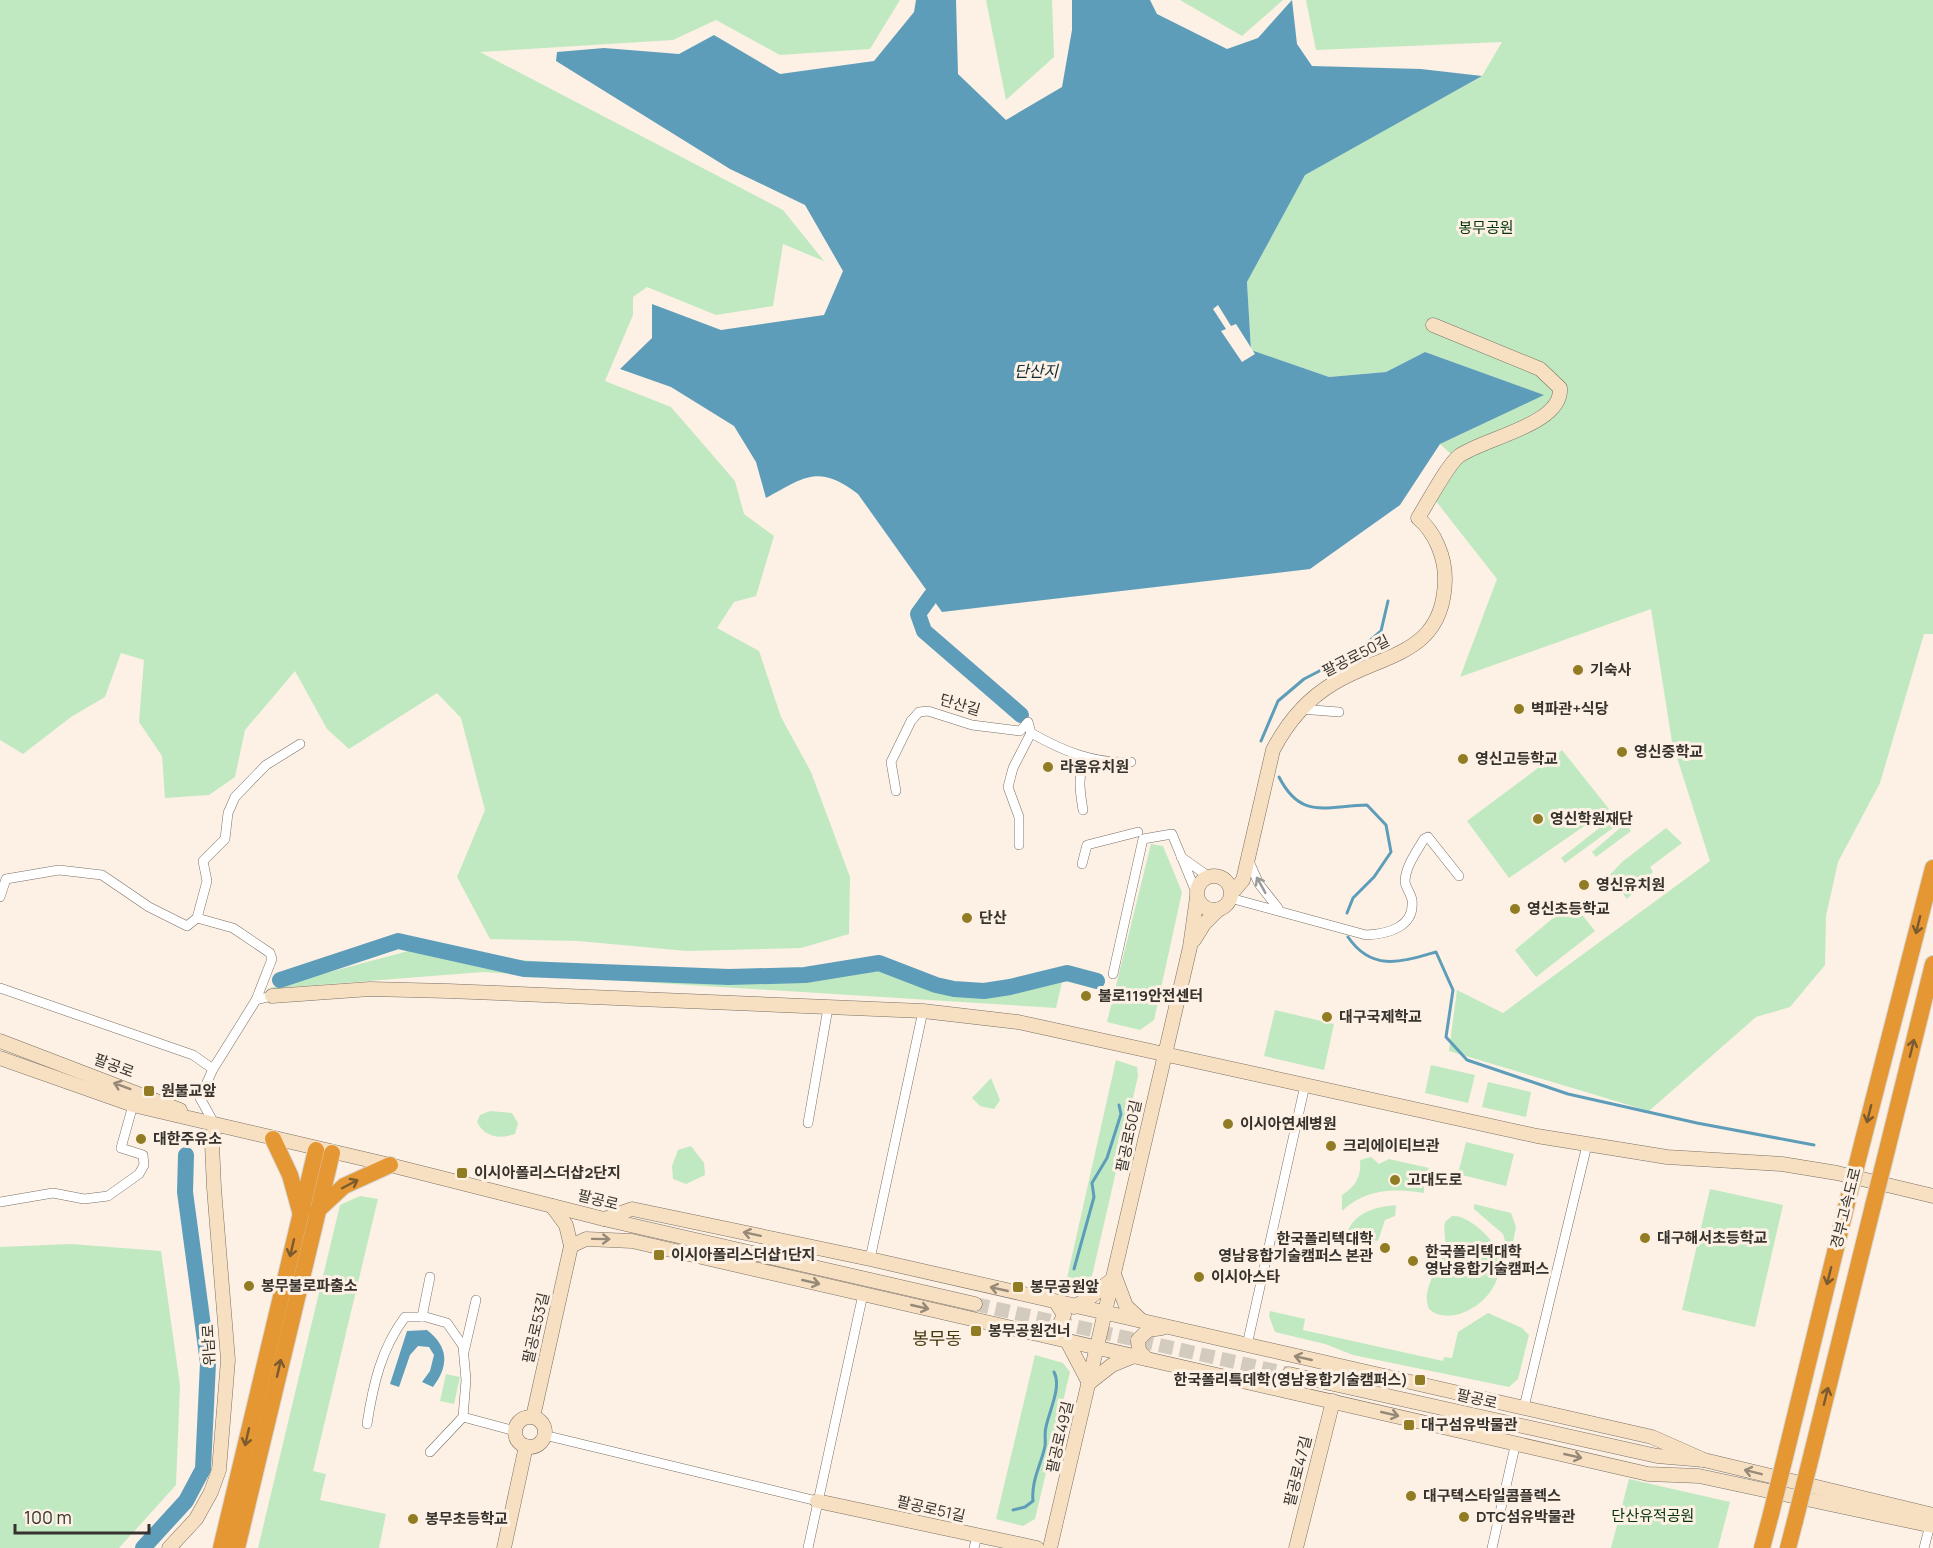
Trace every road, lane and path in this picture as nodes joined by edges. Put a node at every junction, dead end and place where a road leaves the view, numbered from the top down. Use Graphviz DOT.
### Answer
graph roads {
  1 [pos="1433,325"];
  2 [pos="1300,709"];
  3 [pos="1339,712"];
  4 [pos="1031,734"];
  5 [pos="300,744"];
  6 [pos="1086,759"];
  7 [pos="1131,762"];
  8 [pos="896,791"];
  9 [pos="1083,810"];
  10 [pos="1138,832"];
  11 [pos="1018,845"];
  12 [pos="1181,856"];
  13 [pos="1247,859"];
  14 [pos="1082,864"];
  15 [pos="1933,868"];
  16 [pos="1209,876"];
  17 [pos="1459,876"];
  18 [pos="1223,877"];
  19 [pos="1197,894"];
  20 [pos="1231,895"];
  21 [pos="0,897"];
  22 [pos="1219,909"];
  23 [pos="1280,909"];
  24 [pos="197,918"];
  25 [pos="1190,947"];
  26 [pos="1933,964"];
  27 [pos="1113,974"];
  28 [pos="0,988"];
  29 [pos="272,996"];
  30 [pos="256,1000"];
  31 [pos="828,1008"];
  32 [pos="923,1011"];
  33 [pos="0,1041"];
  34 [pos="1164,1052"];
  35 [pos="0,1058"];
  36 [pos="213,1069"];
  37 [pos="1305,1085"];
  38 [pos="133,1105"];
  39 [pos="808,1123"];
  40 [pos="215,1125"];
  41 [pos="273,1140"];
  42 [pos="1587,1144"];
  43 [pos="324,1151"];
  44 [pos="390,1165"];
  45 [pos="1933,1196"];
  46 [pos="0,1202"];
  47 [pos="552,1206"];
  48 [pos="309,1212"];
  49 [pos="604,1219"];
  50 [pos="632,1241"];
  51 [pos="571,1246"];
  52 [pos="870,1259"];
  53 [pos="430,1277"];
  54 [pos="1115,1277"];
  55 [pos="863,1294"];
  56 [pos="476,1300"];
  57 [pos="1056,1302"];
  58 [pos="975,1304"];
  59 [pos="1074,1307"];
  60 [pos="1106,1314"];
  61 [pos="422,1317"];
  62 [pos="1141,1321"];
  63 [pos="1167,1327"];
  64 [pos="1101,1333"];
  65 [pos="1039,1334"];
  66 [pos="1067,1341"];
  67 [pos="1247,1346"];
  68 [pos="1098,1348"];
  69 [pos="464,1355"];
  70 [pos="1140,1358"];
  71 [pos="1289,1374"];
  72 [pos="1089,1383"];
  73 [pos="1333,1401"];
  74 [pos="1524,1407"];
  75 [pos="463,1417"];
  76 [pos="533,1417"];
  77 [pos="367,1424"];
  78 [pos="515,1431"];
  79 [pos="544,1435"];
  80 [pos="1516,1442"];
  81 [pos="526,1446"];
  82 [pos="430,1452"];
  83 [pos="1657,1456"];
  84 [pos="1704,1460"];
  85 [pos="1699,1476"];
  86 [pos="817,1501"];
  87 [pos="1852,1502"];
  88 [pos="1932,1519"];
  89 [pos="976,1542"];
  90 [pos="169,1548"];
  91 [pos="221,1548"];
  92 [pos="237,1548"];
  93 [pos="504,1548"];
  94 [pos="808,1548"];
  95 [pos="1037,1548"];
  96 [pos="1050,1548"];
  97 [pos="1296,1548"];
  98 [pos="1492,1548"];
  99 [pos="1762,1548"];
  100 [pos="1788,1548"];
  101 [pos="1924,1548"];
  1 -- 2 [label="main road, 팔공로50길"];
  2 -- 3 [label="street"];
  2 -- 13 [label="main road, 팔공로50길"];
  4 -- 6 [label="street, 단산길"];
  4 -- 8 [label="street, 단산길"];
  4 -- 11 [label="street"];
  5 -- 24 [label="street"];
  6 -- 7 [label="street, 단산길"];
  6 -- 9 [label="street"];
  10 -- 14 [label="street"];
  12 -- 16 [label="street"];
  12 -- 19 [label="street"];
  12 -- 27 [label="street"];
  13 -- 18 [label="main road"];
  13 -- 20 [label="main road, 팔공로50길"];
  23 -- 13 [label="street, one-way"];
  15 -- 99 [label="highway, 경부고속도로, one-way, bridge"];
  16 -- 18 [label="main road"];
  16 -- 19 [label="main road"];
  17 -- 23 [label="street"];
  18 -- 20 [label="main road"];
  19 -- 22 [label="main road"];
  19 -- 25 [label="main road"];
  20 -- 22 [label="main road"];
  20 -- 23 [label="street"];
  21 -- 24 [label="street"];
  22 -- 25 [label="main road"];
  24 -- 30 [label="street"];
  25 -- 34 [label="main road, 팔공로50길"];
  100 -- 26 [label="highway, 경부고속도로, one-way, bridge"];
  28 -- 36 [label="street"];
  29 -- 30 [label="street"];
  29 -- 31 [label="main road"];
  30 -- 36 [label="street"];
  31 -- 32 [label="main road"];
  31 -- 39 [label="street"];
  32 -- 34 [label="main road"];
  32 -- 52 [label="street"];
  40 -- 33 [label="main road, 팔공로, one-way"];
  34 -- 37 [label="main road"];
  34 -- 54 [label="main road, 팔공로50길"];
  35 -- 38 [label="main road, 팔공로"];
  36 -- 40 [label="street"];
  37 -- 42 [label="main road"];
  37 -- 67 [label="street"];
  38 -- 40 [label="main road, 팔공로"];
  38 -- 46 [label="street"];
  40 -- 41 [label="main road, 팔공로"];
  40 -- 90 [label="main road, 위남로"];
  41 -- 43 [label="main road, 팔공로"];
  41 -- 48 [label="highway"];
  42 -- 45 [label="main road"];
  42 -- 74 [label="street"];
  43 -- 44 [label="main road, 팔공로"];
  43 -- 48 [label="highway"];
  44 -- 47 [label="main road, 팔공로"];
  48 -- 44 [label="highway, one-way"];
  47 -- 49 [label="main road, 팔공로"];
  47 -- 51 [label="main road"];
  48 -- 91 [label="highway, one-way"];
  92 -- 48 [label="highway, one-way"];
  49 -- 50 [label="main road"];
  52 -- 49 [label="main road, one-way"];
  49 -- 58 [label="main road, 팔공로"];
  51 -- 50 [label="main road, one-way"];
  50 -- 55 [label="main road, one-way"];
  51 -- 76 [label="main road, 팔공로53길"];
  57 -- 52 [label="main road, one-way"];
  53 -- 61 [label="street"];
  54 -- 59 [label="main road"];
  54 -- 60 [label="main road, 팔공로50길"];
  54 -- 62 [label="main road"];
  55 -- 65 [label="main road, one-way"];
  55 -- 86 [label="street"];
  56 -- 69 [label="street"];
  57 -- 59 [label="main road"];
  57 -- 65 [label="main road"];
  59 -- 60 [label="main road"];
  60 -- 62 [label="main road"];
  60 -- 64 [label="main road, 팔공로50길"];
  61 -- 69 [label="street"];
  61 -- 77 [label="street"];
  62 -- 63 [label="main road"];
  63 -- 67 [label="main road"];
  63 -- 70 [label="main road"];
  64 -- 68 [label="main road, 팔공로49길"];
  65 -- 66 [label="main road"];
  66 -- 68 [label="main road"];
  66 -- 72 [label="main road"];
  74 -- 67 [label="main road, one-way"];
  68 -- 70 [label="main road"];
  68 -- 72 [label="main road, 팔공로49길"];
  69 -- 75 [label="street"];
  70 -- 72 [label="main road"];
  70 -- 73 [label="main road"];
  71 -- 83 [label="main road, 팔공로"];
  72 -- 96 [label="main road, 팔공로49길"];
  73 -- 80 [label="main road, one-way"];
  73 -- 97 [label="main road, 팔공로47길"];
  74 -- 84 [label="main road"];
  75 -- 78 [label="street"];
  75 -- 82 [label="street"];
  76 -- 78 [label="main road"];
  76 -- 79 [label="main road"];
  78 -- 81 [label="main road"];
  79 -- 81 [label="main road"];
  79 -- 86 [label="street"];
  80 -- 85 [label="main road, one-way"];
  80 -- 98 [label="street"];
  81 -- 93 [label="main road"];
  83 -- 84 [label="main road"];
  83 -- 85 [label="main road"];
  87 -- 84 [label="main road, one-way"];
  85 -- 87 [label="main road"];
  86 -- 89 [label="main road, 팔공로51길"];
  86 -- 94 [label="street"];
  87 -- 88 [label="main road"];
  88 -- 101 [label="street"];
  89 -- 95 [label="main road, 팔공로51길"];
}
